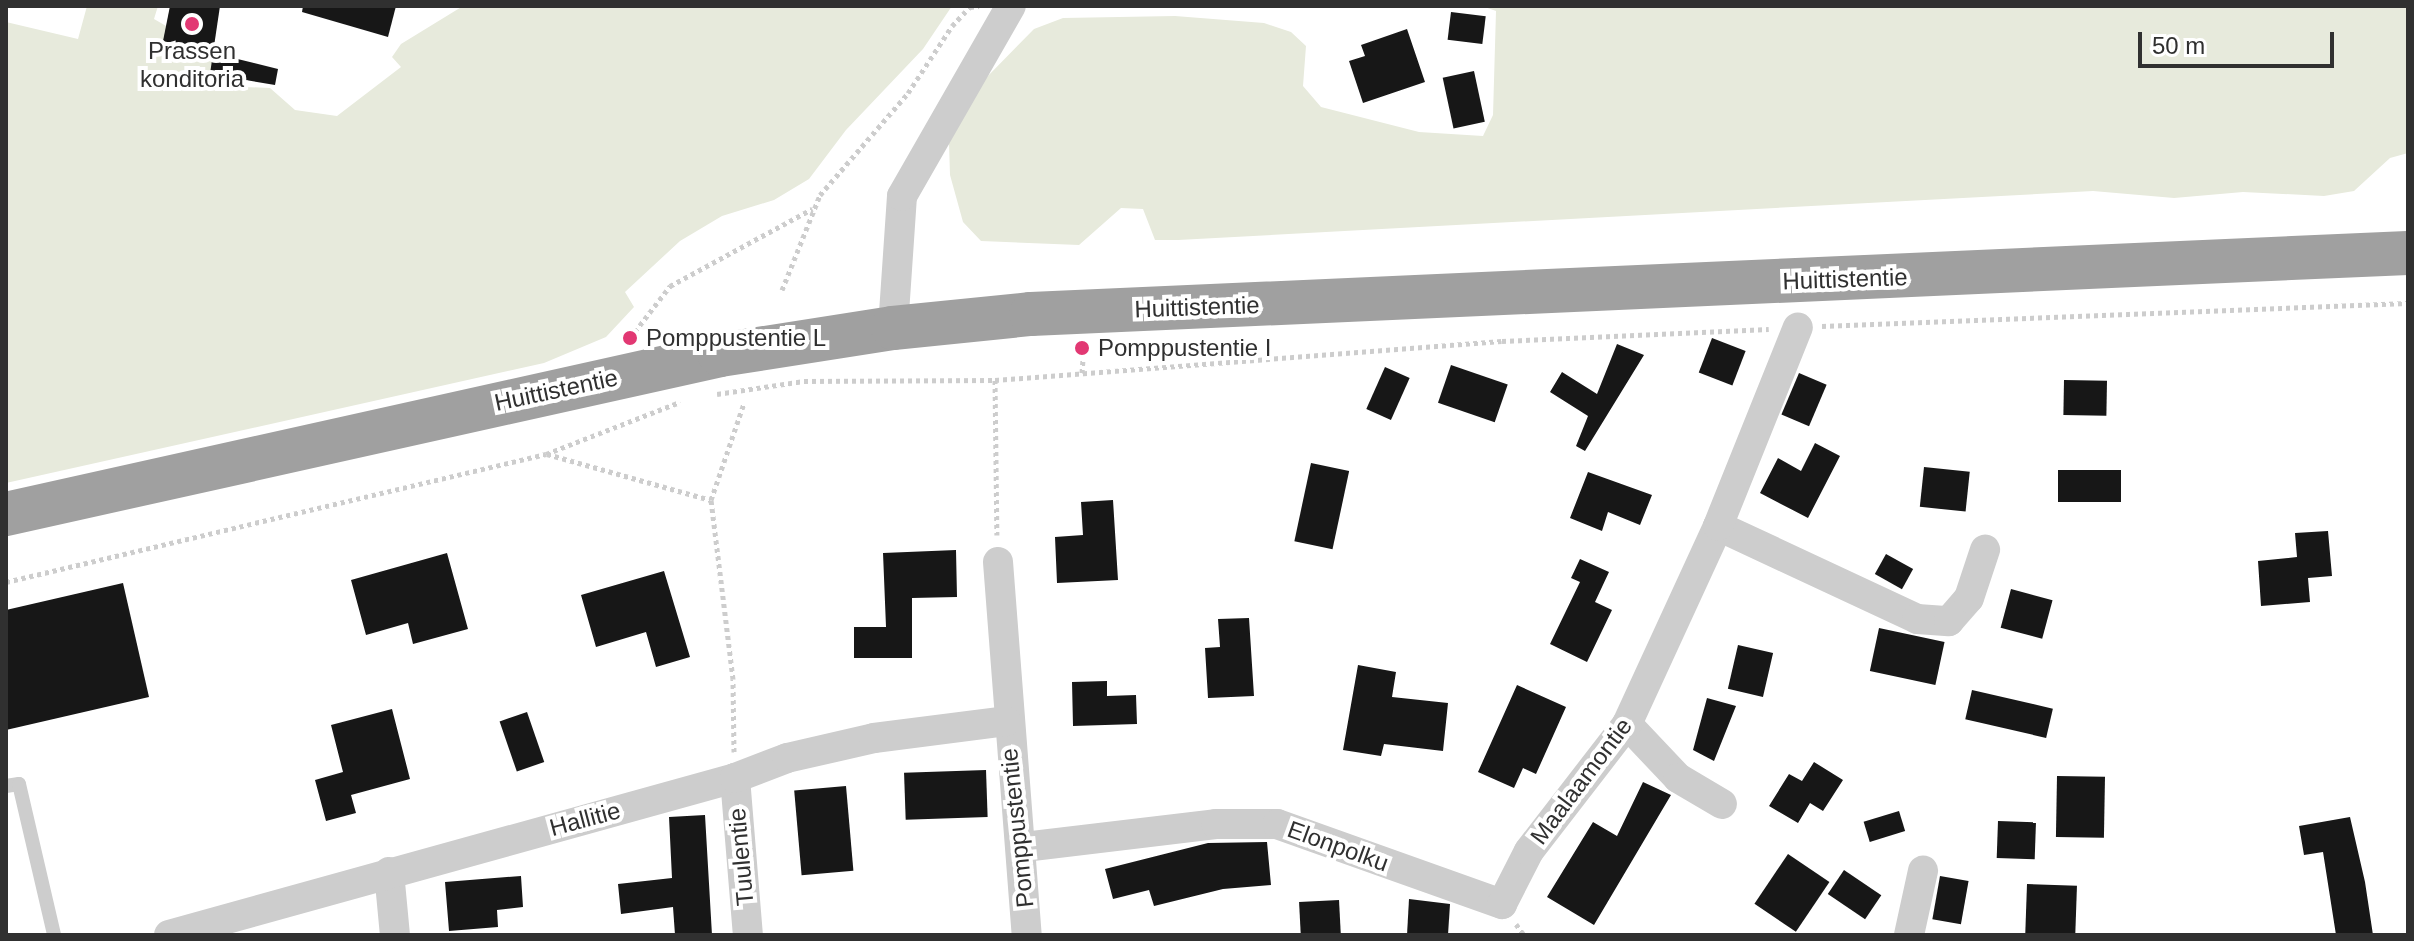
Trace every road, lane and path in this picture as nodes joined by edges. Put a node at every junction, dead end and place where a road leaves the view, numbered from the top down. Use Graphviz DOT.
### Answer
graph roads {
  1 [pos="979,6"];
  2 [pos="1011,6"];
  3 [pos="813,209"];
  4 [pos="2408,253"];
  5 [pos="782,290"];
  6 [pos="2408,303"];
  7 [pos="1798,327"];
  8 [pos="893,328"];
  9 [pos="630,338"];
  10 [pos="995,380"];
  11 [pos="705,396"];
  12 [pos="693,399"];
  13 [pos="744,403"];
  14 [pos="546,454"];
  15 [pos="711,500"];
  16 [pos="6,514"];
  17 [pos="1718,526"];
  18 [pos="1985,550"];
  19 [pos="998,562"];
  20 [pos="6,582"];
  21 [pos="1006,721"];
  22 [pos="1627,724"];
  23 [pos="735,778"];
  24 [pos="6,786"];
  25 [pos="1722,804"];
  26 [pos="1024,847"];
  27 [pos="1923,871"];
  28 [pos="389,872"];
  29 [pos="1502,904"];
  30 [pos="54,935"];
  31 [pos="169,935"];
  32 [pos="395,935"];
  33 [pos="748,935"];
  34 [pos="1027,935"];
  35 [pos="1909,935"];
  1 -- 3 [label="path"];
  2 -- 8 [label="street"];
  3 -- 5 [label="path"];
  3 -- 9 [label="path"];
  4 -- 8 [label="highway, Huittistentie"];
  6 -- 7 [label="path"];
  7 -- 10 [label="path"];
  7 -- 17 [label="street, Maalaamontie"];
  8 -- 16 [label="highway, Huittistentie"];
  10 -- 11 [label="path"];
  10 -- 19 [label="path"];
  12 -- 14 [label="path"];
  13 -- 15 [label="path"];
  14 -- 15 [label="path"];
  14 -- 20 [label="path"];
  15 -- 23 [label="path"];
  17 -- 18 [label="street"];
  17 -- 22 [label="street, Maalaamontie"];
  19 -- 21 [label="street, Pomppustentie"];
  21 -- 23 [label="street, Hallitie"];
  21 -- 26 [label="street, Pomppustentie"];
  22 -- 25 [label="street"];
  22 -- 29 [label="street, Maalaamontie"];
  23 -- 28 [label="street, Hallitie"];
  23 -- 33 [label="street, Tuulentie"];
  24 -- 30 [label="lane"];
  26 -- 29 [label="street, Elonpolku"];
  26 -- 34 [label="street, Pomppustentie"];
  27 -- 35 [label="street"];
  28 -- 31 [label="street, Hallitie"];
  28 -- 32 [label="street"];
}
